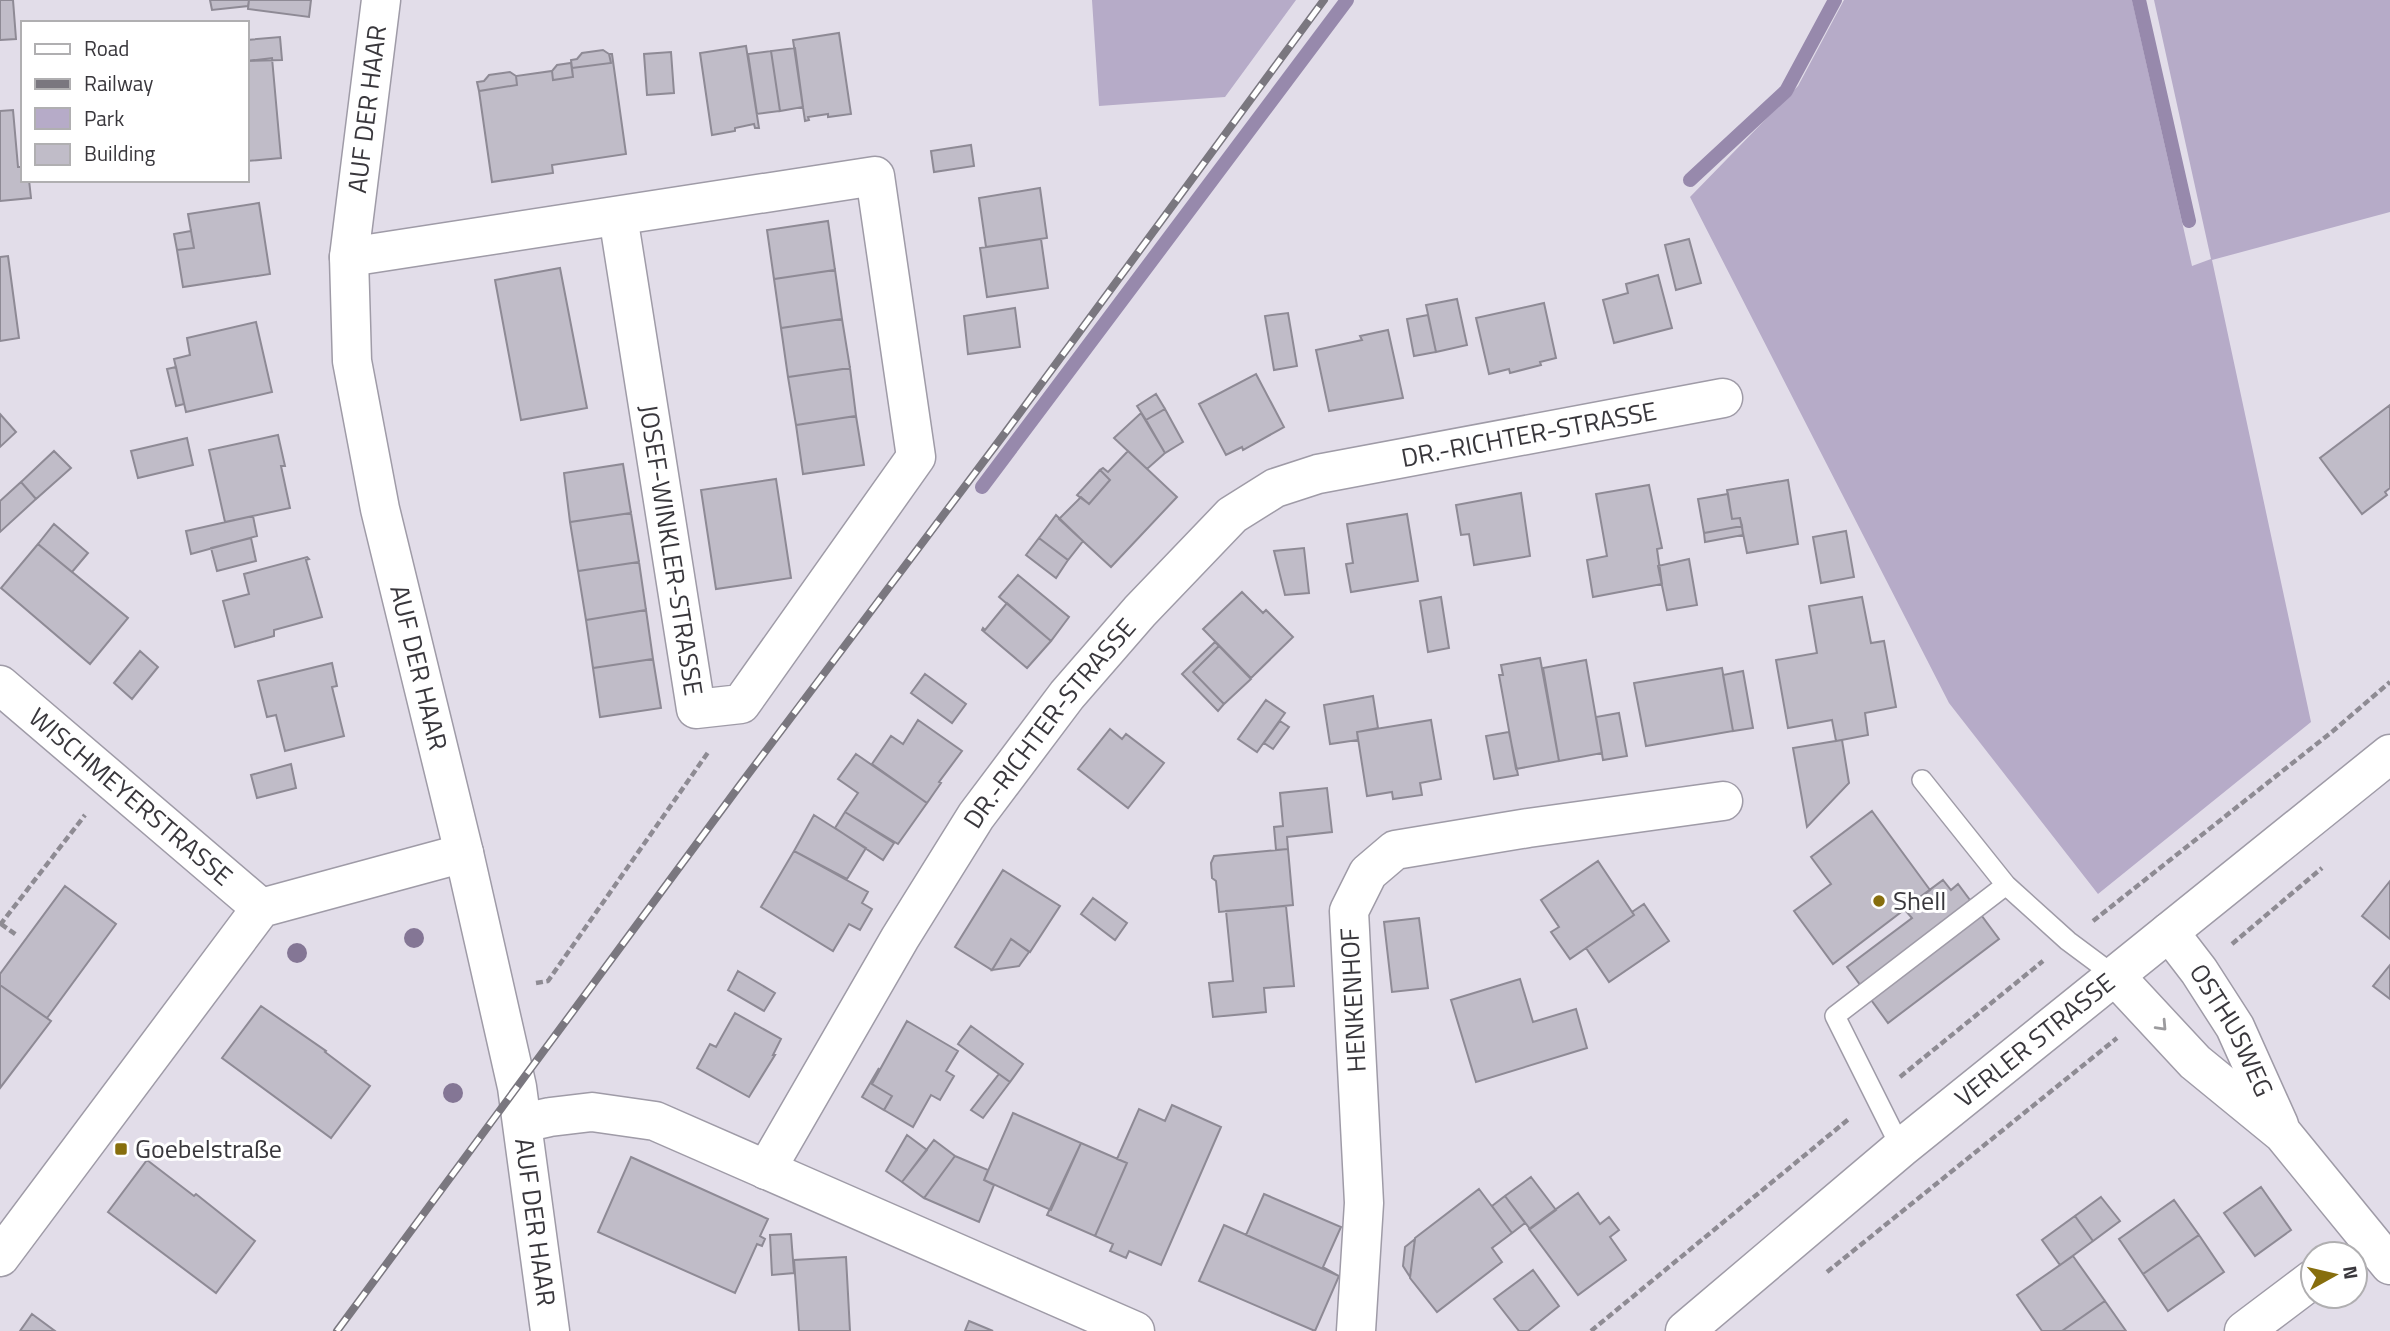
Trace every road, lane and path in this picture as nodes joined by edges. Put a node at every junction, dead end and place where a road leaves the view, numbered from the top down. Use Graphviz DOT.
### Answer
graph roads {
  1 [pos="381,0"];
  2 [pos="618,216"];
  3 [pos="349,257"];
  4 [pos="1723,398"];
  5 [pos="2390,682"];
  6 [pos="0,685"];
  7 [pos="741,704"];
  8 [pos="2390,754"];
  9 [pos="1922,780"];
  10 [pos="111,781"];
  11 [pos="1724,801"];
  12 [pos="464,853"];
  13 [pos="2326,865"];
  14 [pos="2006,885"];
  15 [pos="261,908"];
  16 [pos="1,924"];
  17 [pos="2169,932"];
  18 [pos="18,936"];
  19 [pos="2068,941"];
  20 [pos="2199,971"];
  21 [pos="2115,976"];
  22 [pos="535,983"];
  23 [pos="2148,1012"];
  24 [pos="1876,1097"];
  25 [pos="523,1123"];
  26 [pos="2283,1134"];
  27 [pos="1901,1148"];
  28 [pos="766,1170"];
  29 [pos="2358,1240"];
  30 [pos="0,1257"];
  31 [pos="1821,1276"];
  32 [pos="2299,1290"];
  33 [pos="550,1331"];
  34 [pos="1135,1331"];
  35 [pos="1356,1331"];
  36 [pos="1591,1331"];
  37 [pos="1685,1331"];
  38 [pos="2244,1331"];
  1 -- 3 [label="street, AUF DER HAAR"];
  2 -- 3 [label="street, JOSEF-WINKLER-STRASSE"];
  2 -- 7 [label="street, JOSEF-WINKLER-STRASSE"];
  2 -- 7 [label="street, JOSEF-WINKLER-STRASSE"];
  3 -- 12 [label="street, AUF DER HAAR"];
  4 -- 28 [label="street, DR.-RICHTER-STRASSE"];
  5 -- 19 [label="path"];
  6 -- 10 [label="street, WISCHMEYERSTRASSE"];
  7 -- 22 [label="path"];
  8 -- 17 [label="street, VERLER STRASSE"];
  9 -- 14 [label="lane"];
  10 -- 15 [label="street, WISCHMEYERSTRASSE"];
  10 -- 16 [label="path"];
  11 -- 35 [label="street, HENKENHOF"];
  12 -- 15 [label="street"];
  12 -- 25 [label="street, AUF DER HAAR"];
  13 -- 20 [label="path"];
  14 -- 19 [label="lane"];
  14 -- 24 [label="lane"];
  15 -- 30 [label="street"];
  16 -- 18 [label="path"];
  17 -- 20 [label="street, OSTHUSWEG"];
  17 -- 21 [label="street, VERLER STRASSE"];
  19 -- 21 [label="lane"];
  19 -- 24 [label="path"];
  20 -- 26 [label="street, OSTHUSWEG"];
  21 -- 23 [label="street, OSTHUSWEG"];
  21 -- 27 [label="street, VERLER STRASSE"];
  23 -- 26 [label="street, OSTHUSWEG, one-way"];
  23 -- 31 [label="path"];
  24 -- 27 [label="lane"];
  24 -- 36 [label="path"];
  25 -- 28 [label="street"];
  25 -- 33 [label="street, AUF DER HAAR"];
  26 -- 29 [label="street, OSTHUSWEG"];
  27 -- 37 [label="street, VERLER STRASSE"];
  28 -- 34 [label="street"];
  32 -- 38 [label="street"];
}
